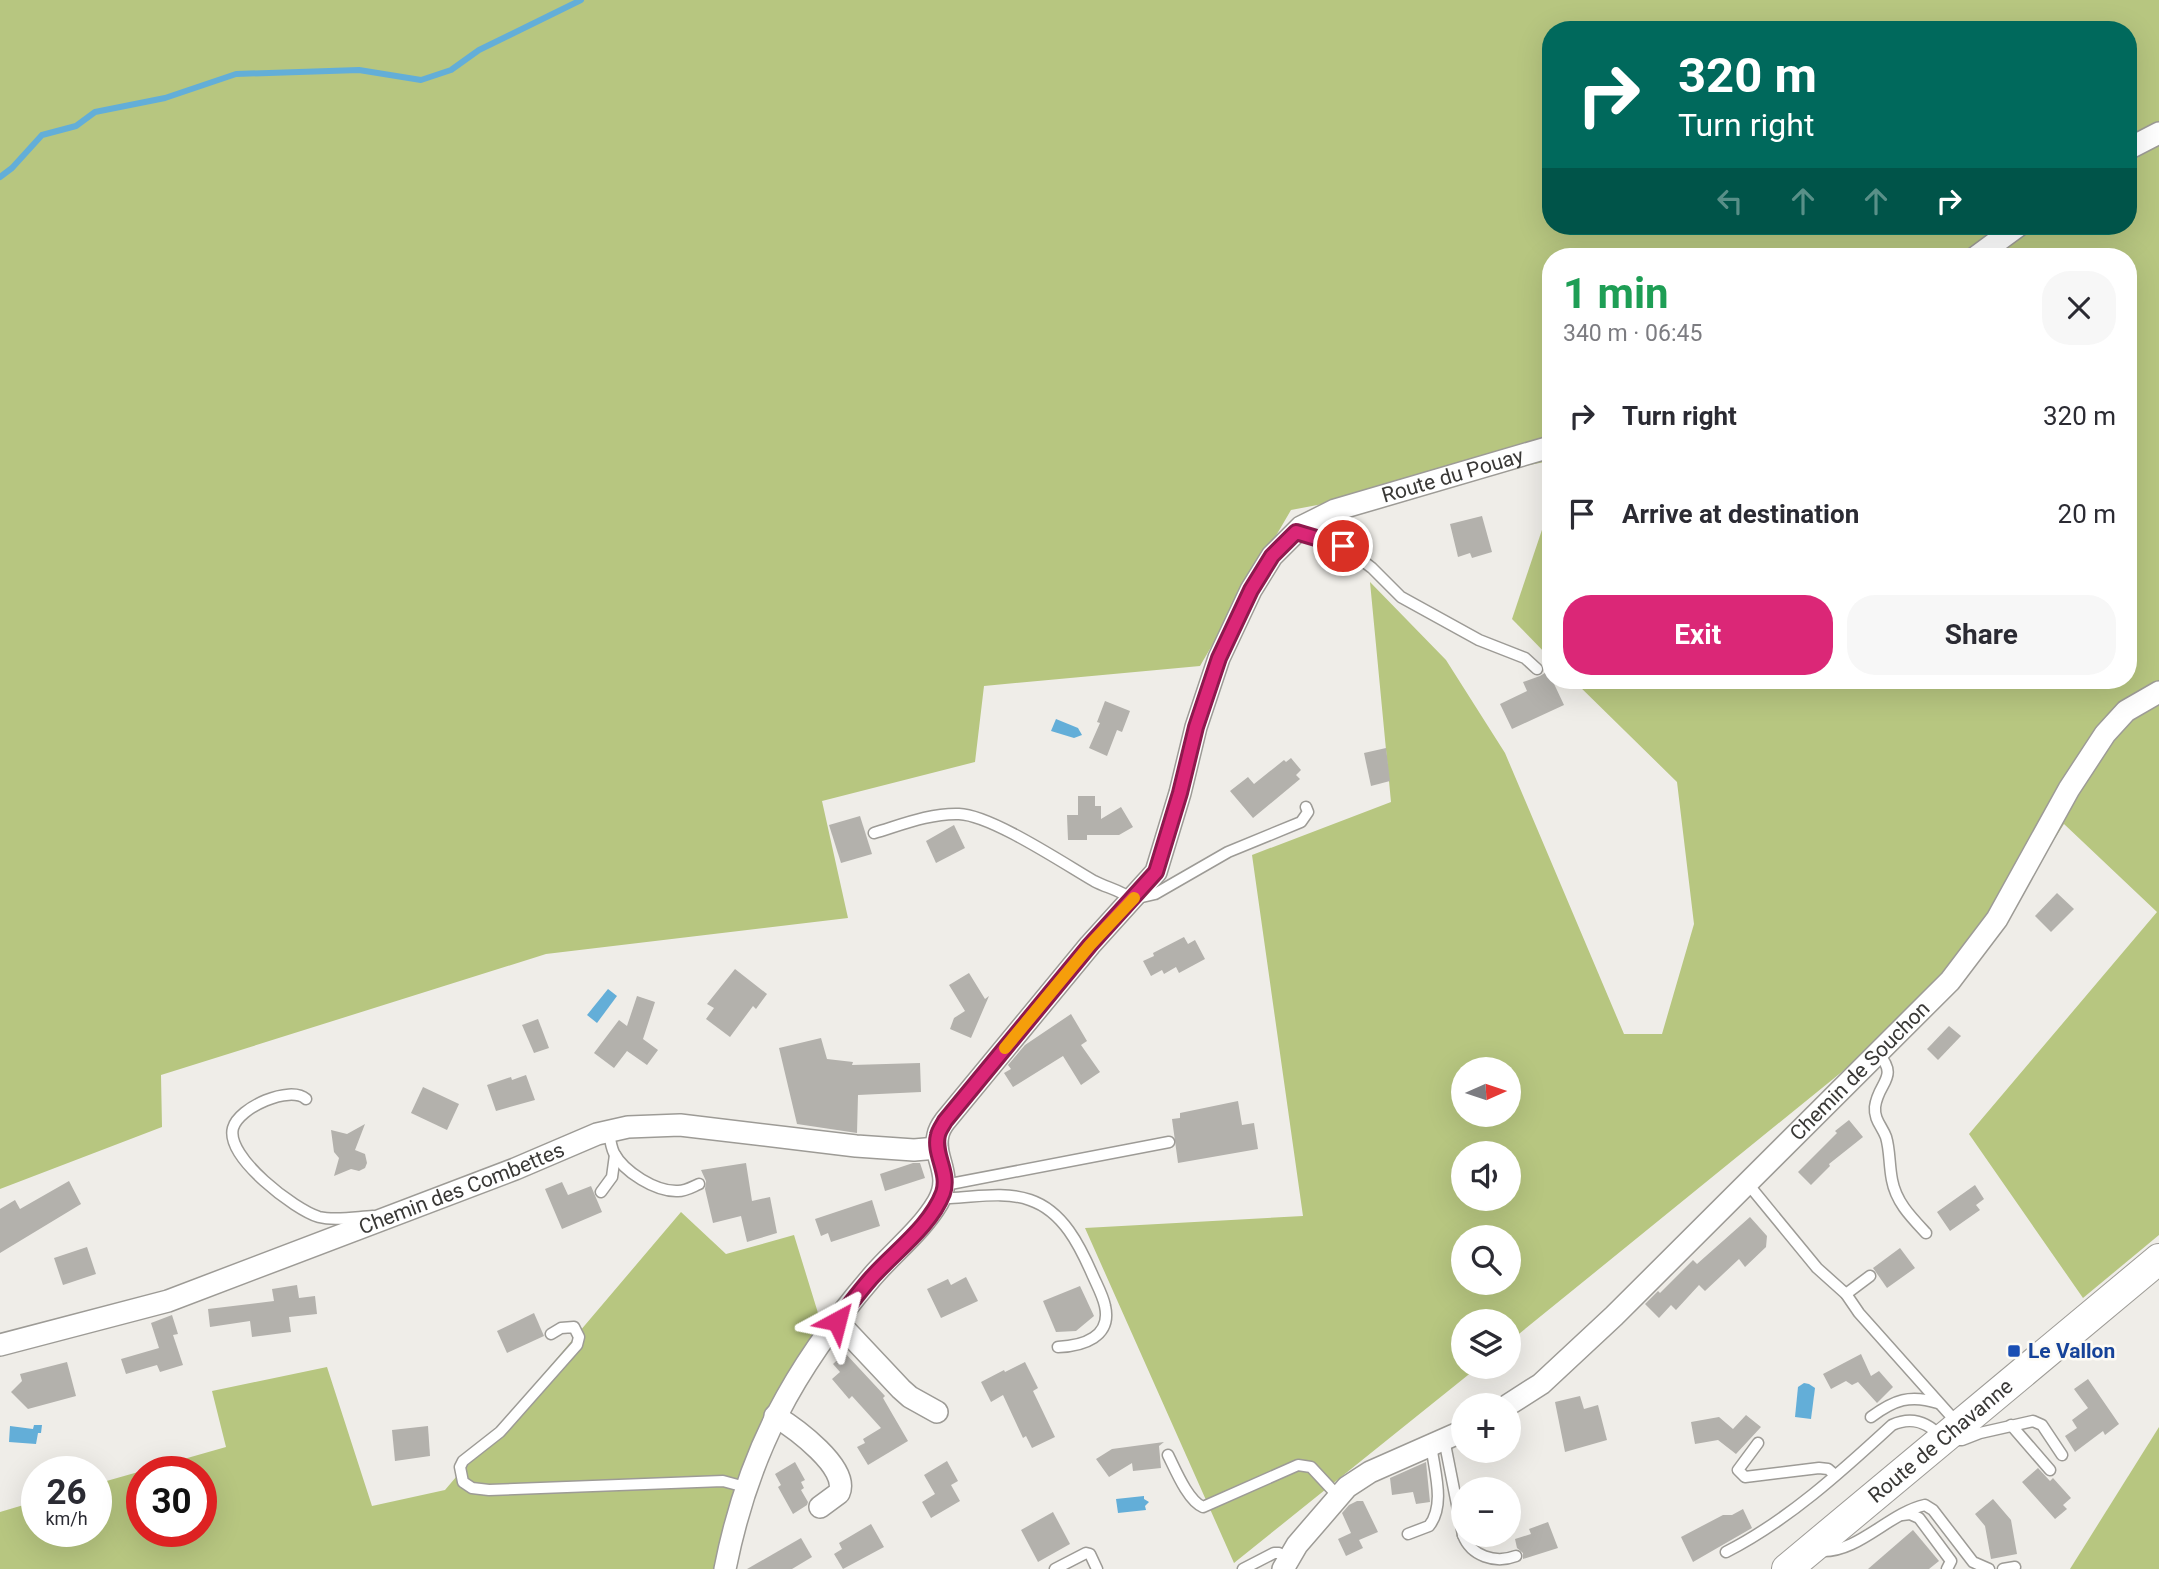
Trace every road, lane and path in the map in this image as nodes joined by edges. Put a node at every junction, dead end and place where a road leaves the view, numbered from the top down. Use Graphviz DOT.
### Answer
graph roads {
  1 [pos="2159,133"];
  2 [pos="2137,144"];
  3 [pos="2006,235"];
  4 [pos="1988,248"];
  5 [pos="1542,449"];
  6 [pos="1296,532"];
  7 [pos="1537,668"];
  8 [pos="2159,692"];
  9 [pos="1306,807"];
  10 [pos="874,833"];
  11 [pos="1136,897"];
  12 [pos="1878,1053"];
  13 [pos="306,1098"];
  14 [pos="609,1132"];
  15 [pos="1169,1142"];
  16 [pos="937,1148"];
  17 [pos="615,1155"];
  18 [pos="699,1184"];
  19 [pos="1748,1184"];
  20 [pos="943,1190"];
  21 [pos="600,1192"];
  22 [pos="383,1220"];
  23 [pos="1926,1233"];
  24 [pos="2159,1259"];
  25 [pos="1870,1276"];
  26 [pos="1846,1294"];
  27 [pos="837,1321"];
  28 [pos="551,1335"];
  29 [pos="0,1345"];
  30 [pos="1058,1347"];
  31 [pos="1521,1398"];
  32 [pos="1938,1403"];
  33 [pos="937,1412"];
  34 [pos="775,1416"];
  35 [pos="1871,1418"];
  36 [pos="2011,1425"];
  37 [pos="1949,1432"];
  38 [pos="1446,1438"];
  39 [pos="1758,1443"];
  40 [pos="1168,1455"];
  41 [pos="2062,1455"];
  42 [pos="2050,1469"];
  43 [pos="1835,1475"];
  44 [pos="1453,1477"];
  45 [pos="745,1487"];
  46 [pos="1338,1496"];
  47 [pos="820,1507"];
  48 [pos="1896,1516"];
  49 [pos="1408,1534"];
  50 [pos="1815,1544"];
  51 [pos="1471,1547"];
  52 [pos="1726,1552"];
  53 [pos="1516,1556"];
  54 [pos="1286,1564"];
  55 [pos="725,1569"];
  56 [pos="1055,1569"];
  57 [pos="1097,1569"];
  58 [pos="1243,1569"];
  59 [pos="1787,1569"];
  60 [pos="1947,1569"];
  61 [pos="1989,1569"];
  1 -- 2 [label="street"];
  3 -- 4 [label="street"];
  5 -- 6 [label="street, Route du Pouay"];
  6 -- 7 [label="lane"];
  6 -- 11 [label="street, Route du Pouay"];
  8 -- 12 [label="street, Chemin de Souchon"];
  9 -- 11 [label="lane"];
  10 -- 11 [label="lane"];
  11 -- 16 [label="street, Route du Pouay"];
  12 -- 19 [label="street, Chemin de Souchon"];
  12 -- 23 [label="lane"];
  13 -- 22 [label="lane"];
  14 -- 16 [label="street, Chemin des Combettes"];
  14 -- 17 [label="lane"];
  14 -- 22 [label="street, Chemin des Combettes"];
  15 -- 20 [label="lane"];
  16 -- 20 [label="street"];
  17 -- 18 [label="lane"];
  17 -- 21 [label="lane"];
  19 -- 26 [label="lane"];
  19 -- 31 [label="street, Chemin de Souchon"];
  20 -- 27 [label="street"];
  20 -- 30 [label="lane"];
  22 -- 29 [label="street, Chemin des Combettes"];
  24 -- 37 [label="main road, Route de Chavanne"];
  25 -- 26 [label="lane"];
  26 -- 32 [label="lane"];
  27 -- 33 [label="street"];
  27 -- 34 [label="street"];
  28 -- 45 [label="lane"];
  32 -- 35 [label="lane"];
  32 -- 37 [label="lane"];
  34 -- 45 [label="street"];
  34 -- 47 [label="street"];
  36 -- 37 [label="lane"];
  36 -- 41 [label="lane"];
  36 -- 42 [label="lane"];
  37 -- 43 [label="lane"];
  37 -- 50 [label="main road, Route de Chavanne"];
  38 -- 44 [label="lane"];
  38 -- 46 [label="street"];
  38 -- 49 [label="lane"];
  39 -- 43 [label="lane"];
  40 -- 46 [label="lane"];
  43 -- 52 [label="lane"];
  45 -- 55 [label="street"];
  46 -- 54 [label="street"];
  48 -- 50 [label="lane"];
  48 -- 60 [label="lane"];
  48 -- 61 [label="lane"];
  50 -- 59 [label="main road, Route de Chavanne"];
  51 -- 53 [label="lane"];
  54 -- 58 [label="lane"];
  56 -- 57 [label="lane"];
}
